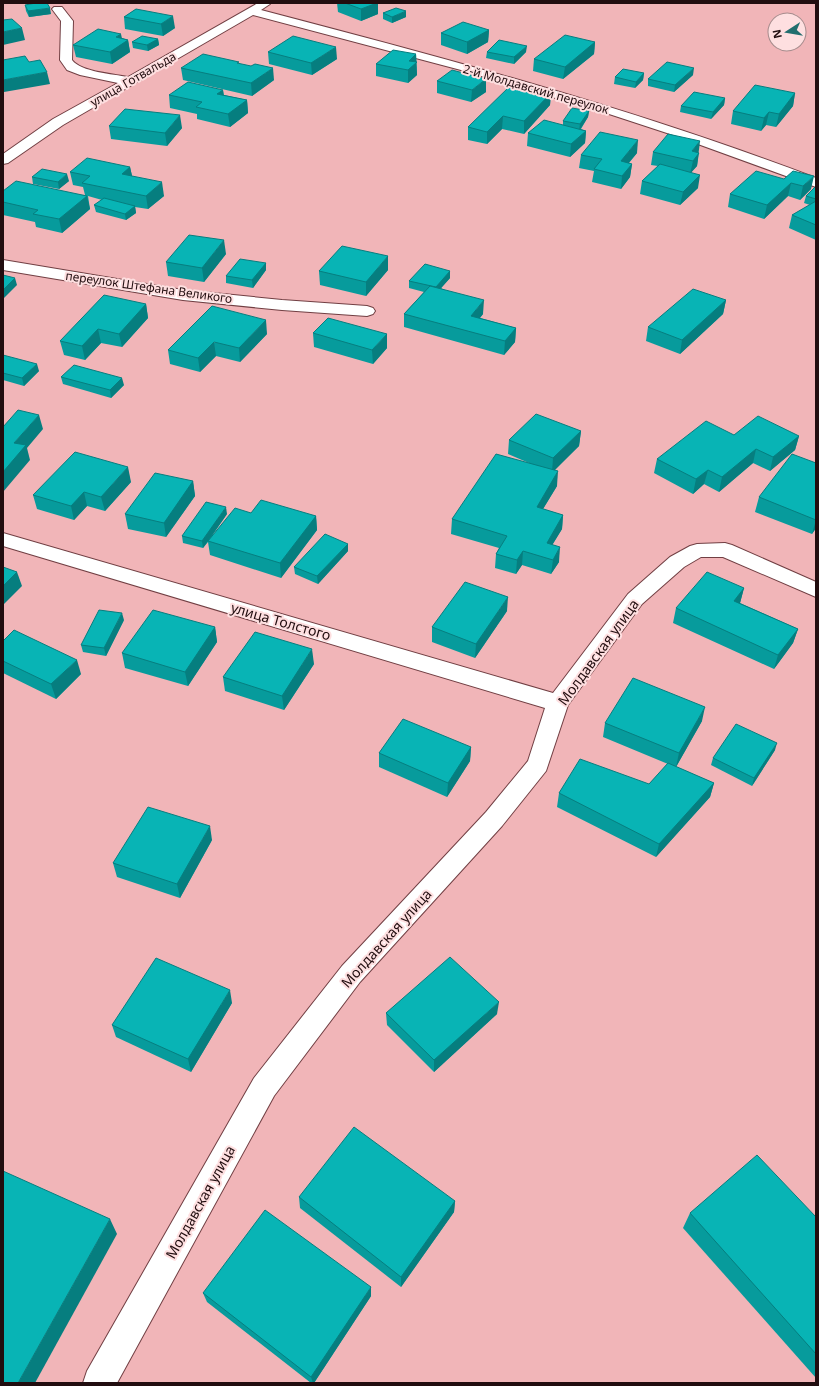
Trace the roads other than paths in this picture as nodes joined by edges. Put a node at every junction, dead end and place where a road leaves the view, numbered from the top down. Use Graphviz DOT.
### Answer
graph roads {
  1 [pos="266,3"];
  2 [pos="58,8"];
  3 [pos="251,11"];
  4 [pos="129,81"];
  5 [pos="3,160"];
  6 [pos="816,183"];
  7 [pos="3,265"];
  8 [pos="367,311"];
  9 [pos="3,539"];
  10 [pos="816,590"];
  11 [pos="558,703"];
  12 [pos="99,1383"];
  1 -- 3 [label="street, улица Готвальда"];
  2 -- 4 [label="street"];
  3 -- 4 [label="street, улица Готвальда"];
  3 -- 6 [label="street, 2-й Молдавский переулок"];
  4 -- 5 [label="street, улица Готвальда"];
  7 -- 8 [label="street, переулок Штефана Великого"];
  9 -- 11 [label="street, улица Толстого"];
  10 -- 11 [label="street, Молдавская улица"];
  11 -- 12 [label="street, Молдавская улица"];
}
